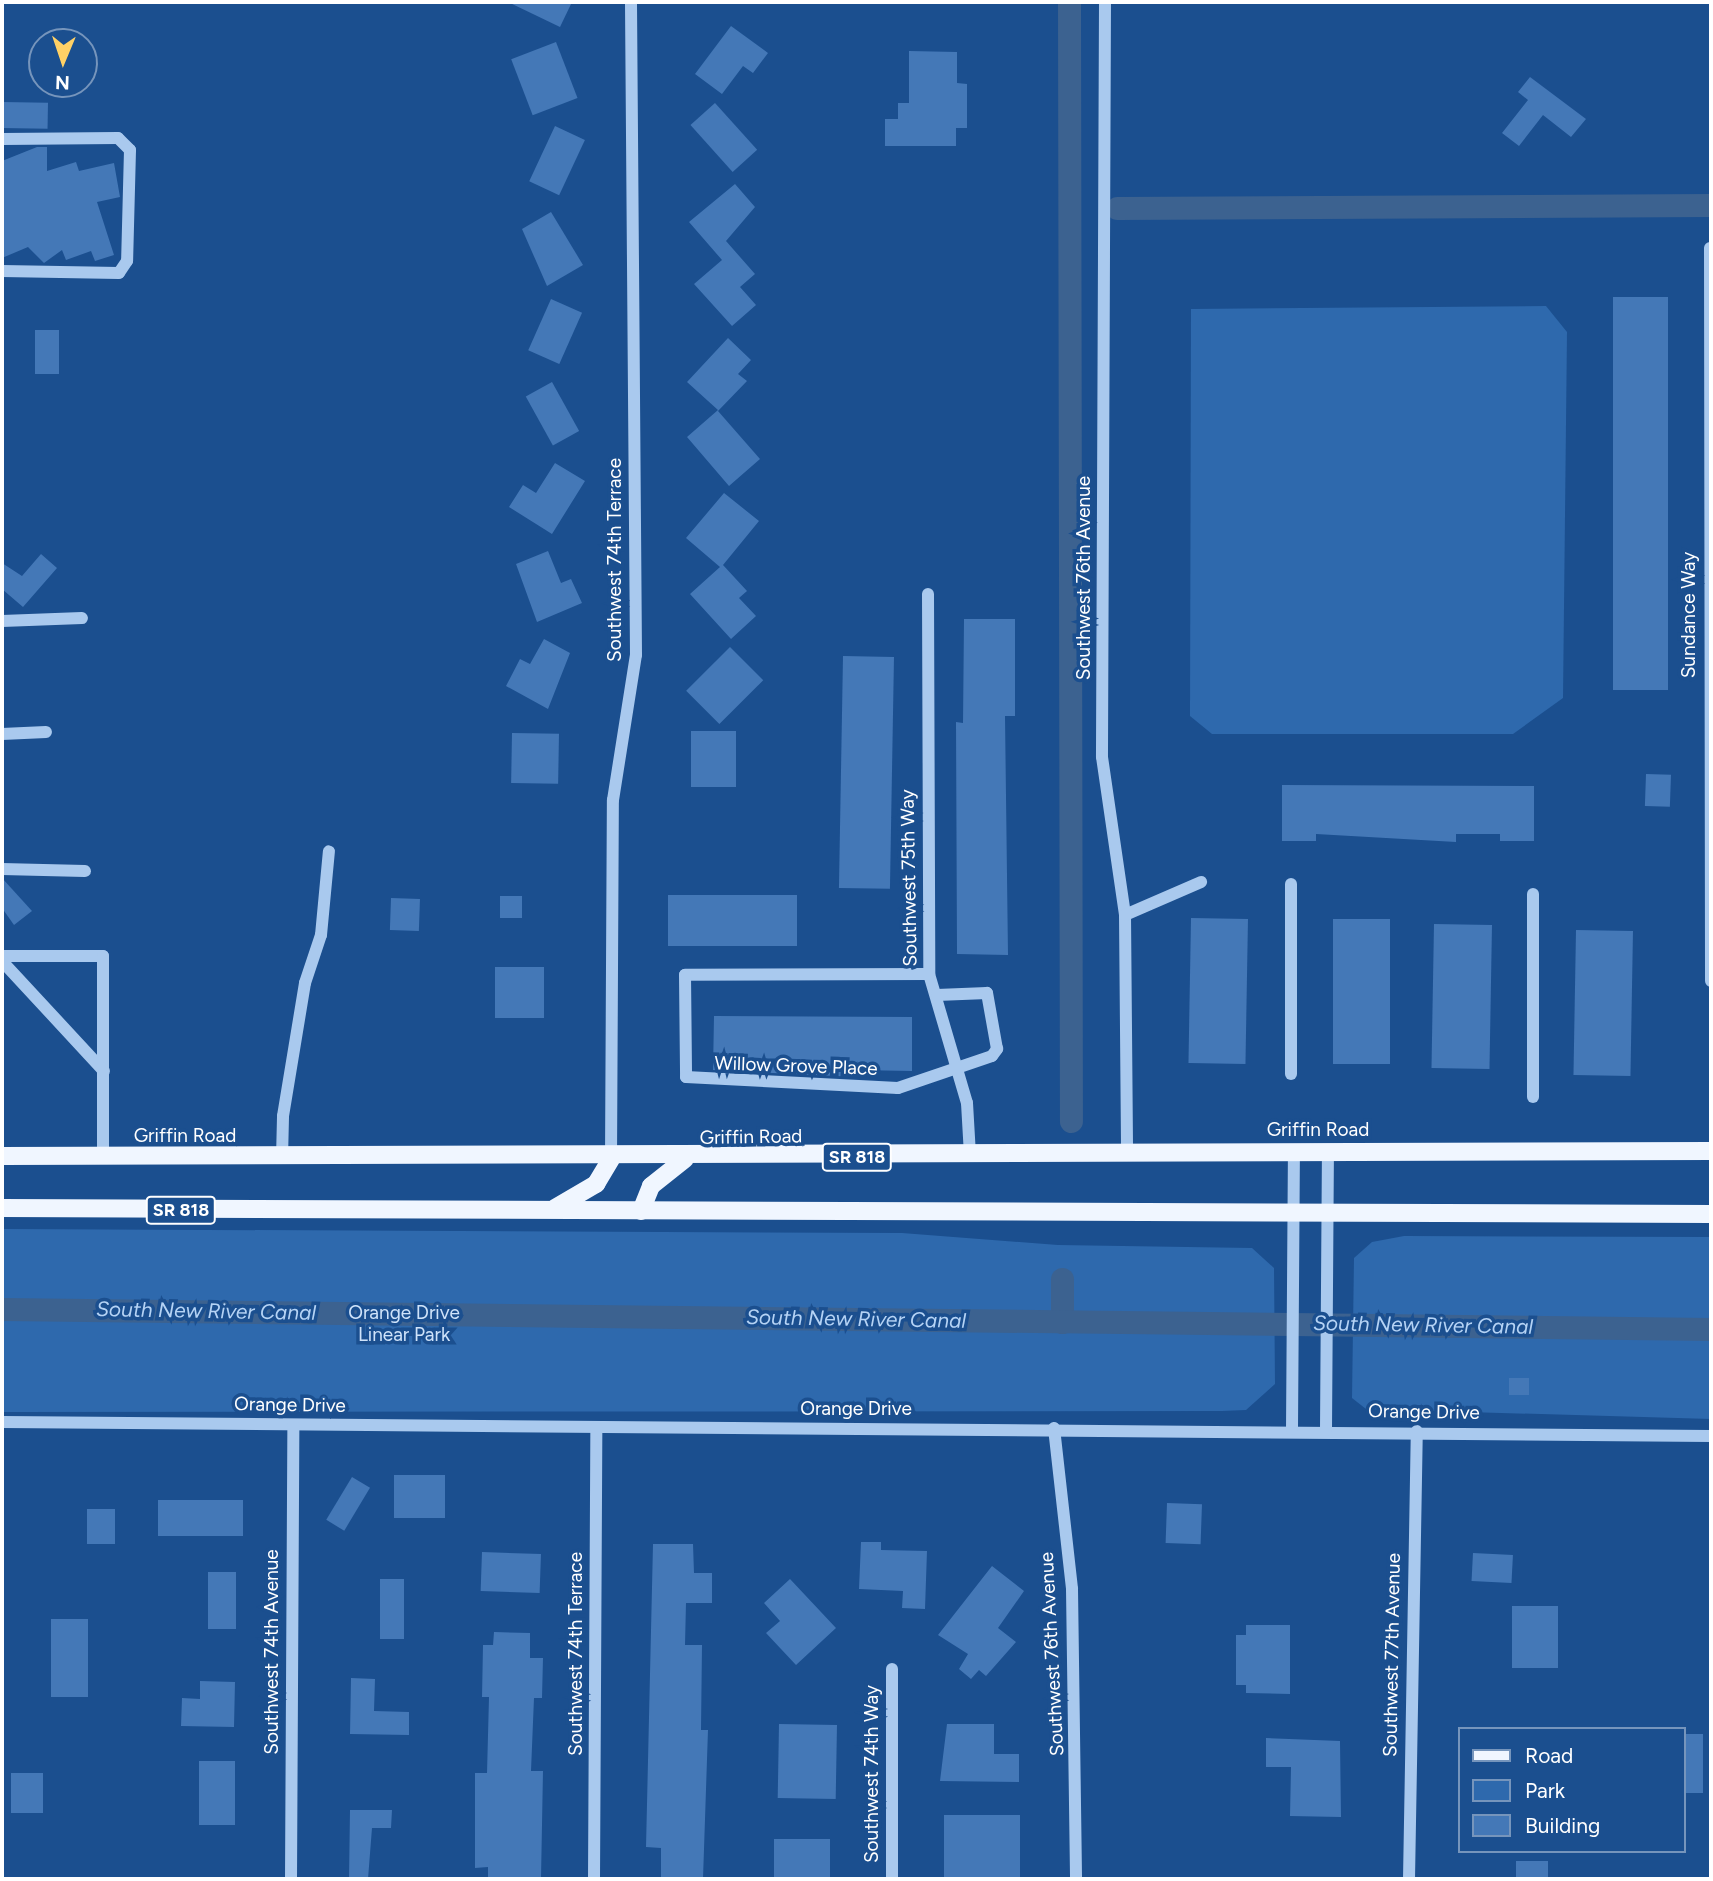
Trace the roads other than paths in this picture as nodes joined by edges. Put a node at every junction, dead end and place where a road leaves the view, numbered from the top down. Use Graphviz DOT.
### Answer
graph roads {
  1 [pos="631,2"];
  2 [pos="1105,2"];
  3 [pos="2,139"];
  4 [pos="1710,248"];
  5 [pos="2,271"];
  6 [pos="1710,492"];
  7 [pos="928,594"];
  8 [pos="82,618"];
  9 [pos="2,621"];
  10 [pos="1709,731"];
  11 [pos="46,732"];
  12 [pos="2,734"];
  13 [pos="329,851"];
  14 [pos="2,869"];
  15 [pos="85,871"];
  16 [pos="1201,882"];
  17 [pos="1291,884"];
  18 [pos="1533,894"];
  19 [pos="1125,915"];
  20 [pos="2,959"];
  21 [pos="929,974"];
  22 [pos="1711,981"];
  23 [pos="937,995"];
  24 [pos="955,1066"];
  25 [pos="104,1071"];
  26 [pos="1291,1074"];
  27 [pos="1533,1097"];
  28 [pos="1294,1150"];
  29 [pos="1328,1150"];
  30 [pos="1711,1152"];
  31 [pos="1127,1153"];
  32 [pos="2,1156"];
  33 [pos="970,1156"];
  34 [pos="103,1157"];
  35 [pos="282,1158"];
  36 [pos="685,1158"];
  37 [pos="611,1159"];
  38 [pos="2,1208"];
  39 [pos="549,1212"];
  40 [pos="641,1212"];
  41 [pos="1294,1213"];
  42 [pos="1327,1213"];
  43 [pos="1711,1214"];
  44 [pos="2,1422"];
  45 [pos="293,1425"];
  46 [pos="1054,1428"];
  47 [pos="596,1429"];
  48 [pos="1292,1429"];
  49 [pos="1326,1430"];
  50 [pos="1417,1431"];
  51 [pos="1711,1436"];
  52 [pos="892,1669"];
  53 [pos="291,1879"];
  54 [pos="594,1879"];
  55 [pos="892,1879"];
  56 [pos="1076,1879"];
  57 [pos="1409,1879"];
  1 -- 37 [label="street, Southwest 74th Terrace"];
  2 -- 19 [label="street, Southwest 76th Avenue"];
  3 -- 5 [label="street"];
  4 -- 6 [label="street, Sundance Way"];
  6 -- 10 [label="street, Sundance Way"];
  7 -- 21 [label="street, Southwest 75th Way"];
  8 -- 9 [label="street"];
  10 -- 22 [label="street, Sundance Way"];
  11 -- 12 [label="street"];
  13 -- 35 [label="street"];
  14 -- 15 [label="street"];
  16 -- 19 [label="street"];
  17 -- 26 [label="street"];
  18 -- 27 [label="street"];
  19 -- 31 [label="street, Southwest 76th Avenue"];
  20 -- 25 [label="street"];
  20 -- 25 [label="street"];
  21 -- 23 [label="street, Southwest 75th Way"];
  21 -- 24 [label="street, Willow Grove Place"];
  23 -- 24 [label="street, Southwest 75th Way"];
  23 -- 24 [label="street, Willow Grove Place"];
  24 -- 33 [label="street, Southwest 75th Way"];
  25 -- 34 [label="street"];
  28 -- 29 [label="main road, Griffin Road / SR 818"];
  28 -- 31 [label="main road, Griffin Road / SR 818"];
  28 -- 41 [label="street"];
  29 -- 30 [label="main road, Griffin Road / SR 818"];
  29 -- 42 [label="street"];
  31 -- 33 [label="main road, Griffin Road / SR 818"];
  32 -- 34 [label="main road, Griffin Road / SR 818"];
  33 -- 36 [label="main road, Griffin Road / SR 818"];
  34 -- 35 [label="main road, Griffin Road / SR 818"];
  35 -- 37 [label="main road, Griffin Road / SR 818"];
  36 -- 37 [label="main road, Griffin Road / SR 818"];
  36 -- 40 [label="main road"];
  37 -- 39 [label="main road"];
  38 -- 39 [label="main road, SR 818"];
  39 -- 40 [label="main road, SR 818"];
  40 -- 41 [label="main road, SR 818"];
  41 -- 42 [label="main road, SR 818"];
  41 -- 48 [label="street"];
  42 -- 43 [label="main road, SR 818"];
  42 -- 49 [label="street"];
  44 -- 45 [label="street, Orange Drive"];
  45 -- 47 [label="street, Orange Drive"];
  45 -- 53 [label="street, Southwest 74th Avenue"];
  46 -- 47 [label="street, Orange Drive"];
  46 -- 48 [label="street, Orange Drive"];
  46 -- 56 [label="street, Southwest 76th Avenue"];
  47 -- 54 [label="street, Southwest 74th Terrace"];
  48 -- 49 [label="street, Orange Drive"];
  49 -- 50 [label="street, Orange Drive"];
  50 -- 51 [label="street, Orange Drive"];
  50 -- 57 [label="street, Southwest 77th Avenue"];
  52 -- 55 [label="street, Southwest 74th Way"];
}
